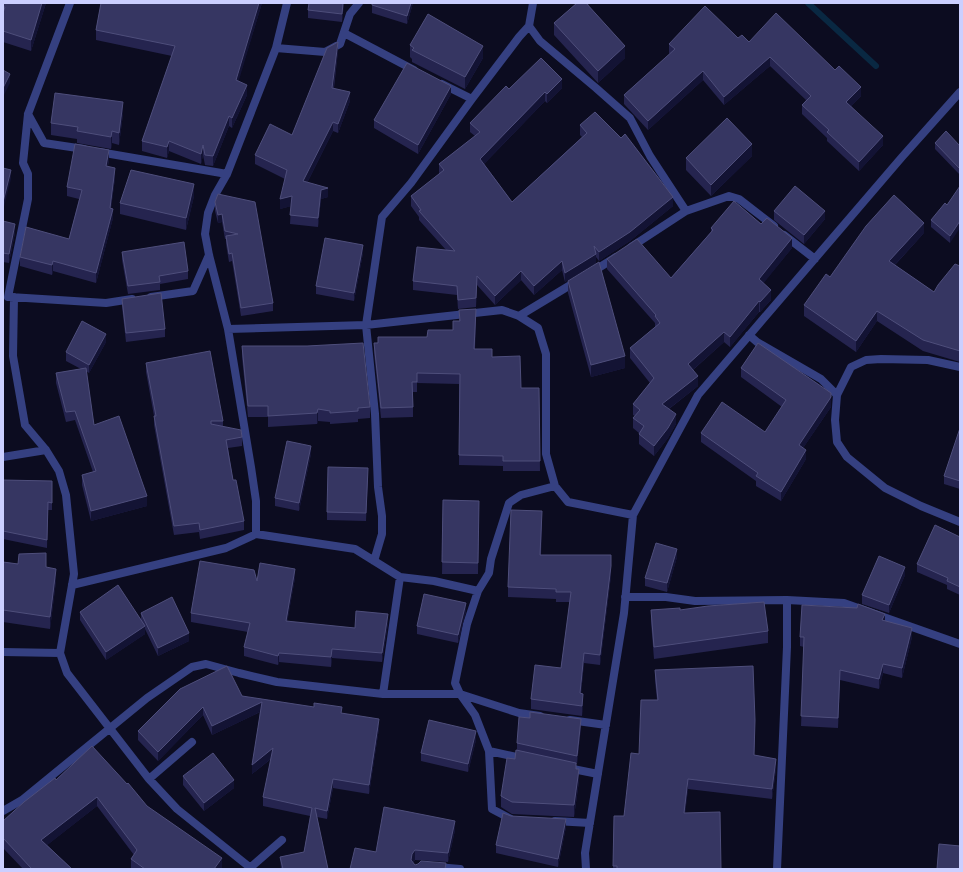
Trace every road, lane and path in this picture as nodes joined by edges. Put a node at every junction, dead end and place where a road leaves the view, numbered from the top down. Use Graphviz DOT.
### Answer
graph roads {
  1 [pos="70,3"];
  2 [pos="287,3"];
  3 [pos="359,3"];
  4 [pos="533,3"];
  5 [pos="529,26"];
  6 [pos="344,33"];
  7 [pos="276,48"];
  8 [pos="422,74"];
  9 [pos="436,81"];
  10 [pos="960,92"];
  11 [pos="472,99"];
  12 [pos="28,114"];
  13 [pos="227,174"];
  14 [pos="686,211"];
  15 [pos="209,255"];
  16 [pos="815,259"];
  17 [pos="8,297"];
  18 [pos="519,316"];
  19 [pos="366,325"];
  20 [pos="228,329"];
  21 [pos="749,335"];
  22 [pos="960,367"];
  23 [pos="837,395"];
  24 [pos="46,450"];
  25 [pos="3,457"];
  26 [pos="555,486"];
  27 [pos="633,515"];
  28 [pos="960,522"];
  29 [pos="256,534"];
  30 [pos="374,561"];
  31 [pos="400,577"];
  32 [pos="72,585"];
  33 [pos="478,591"];
  34 [pos="625,597"];
  35 [pos="787,600"];
  36 [pos="960,644"];
  37 [pos="3,652"];
  38 [pos="60,653"];
  39 [pos="383,694"];
  40 [pos="460,694"];
  41 [pos="606,725"];
  42 [pos="110,729"];
  43 [pos="192,742"];
  44 [pos="489,751"];
  45 [pos="536,761"];
  46 [pos="559,766"];
  47 [pos="598,774"];
  48 [pos="149,779"];
  49 [pos="3,811"];
  50 [pos="519,820"];
  51 [pos="543,821"];
  52 [pos="590,823"];
  53 [pos="282,840"];
  54 [pos="432,866"];
  55 [pos="251,868"];
  56 [pos="460,869"];
  57 [pos="586,869"];
  58 [pos="777,869"];
  1 -- 12 [label="street"];
  2 -- 7 [label="street"];
  3 -- 6 [label="street"];
  4 -- 5 [label="street"];
  5 -- 11 [label="street"];
  5 -- 14 [label="street"];
  6 -- 7 [label="street"];
  6 -- 8 [label="street"];
  7 -- 13 [label="street"];
  9 -- 11 [label="street"];
  10 -- 16 [label="street"];
  11 -- 19 [label="street"];
  12 -- 13 [label="street"];
  12 -- 17 [label="street"];
  13 -- 15 [label="street"];
  14 -- 16 [label="street"];
  14 -- 18 [label="street"];
  15 -- 17 [label="street"];
  15 -- 20 [label="street"];
  16 -- 21 [label="street"];
  17 -- 24 [label="street"];
  18 -- 19 [label="street"];
  18 -- 26 [label="street"];
  19 -- 20 [label="street"];
  19 -- 30 [label="street"];
  20 -- 29 [label="street"];
  21 -- 23 [label="street"];
  21 -- 27 [label="street"];
  22 -- 23 [label="street"];
  23 -- 28 [label="street"];
  24 -- 25 [label="street"];
  24 -- 32 [label="street"];
  26 -- 27 [label="street"];
  26 -- 33 [label="street"];
  27 -- 34 [label="street"];
  29 -- 30 [label="street"];
  29 -- 32 [label="street"];
  30 -- 31 [label="street"];
  31 -- 33 [label="street"];
  31 -- 39 [label="street"];
  32 -- 38 [label="street"];
  33 -- 40 [label="street"];
  34 -- 35 [label="street"];
  34 -- 41 [label="street"];
  35 -- 36 [label="street"];
  35 -- 58 [label="street"];
  37 -- 38 [label="street"];
  38 -- 42 [label="street"];
  39 -- 40 [label="street"];
  39 -- 42 [label="street"];
  40 -- 41 [label="street"];
  40 -- 44 [label="street"];
  41 -- 47 [label="street"];
  42 -- 48 [label="street"];
  42 -- 49 [label="street"];
  43 -- 48 [label="street"];
  44 -- 45 [label="street"];
  44 -- 50 [label="street"];
  46 -- 47 [label="street"];
  47 -- 52 [label="street"];
  48 -- 55 [label="street"];
  51 -- 52 [label="street"];
  52 -- 57 [label="street"];
  53 -- 55 [label="street"];
  54 -- 56 [label="street"];
}
